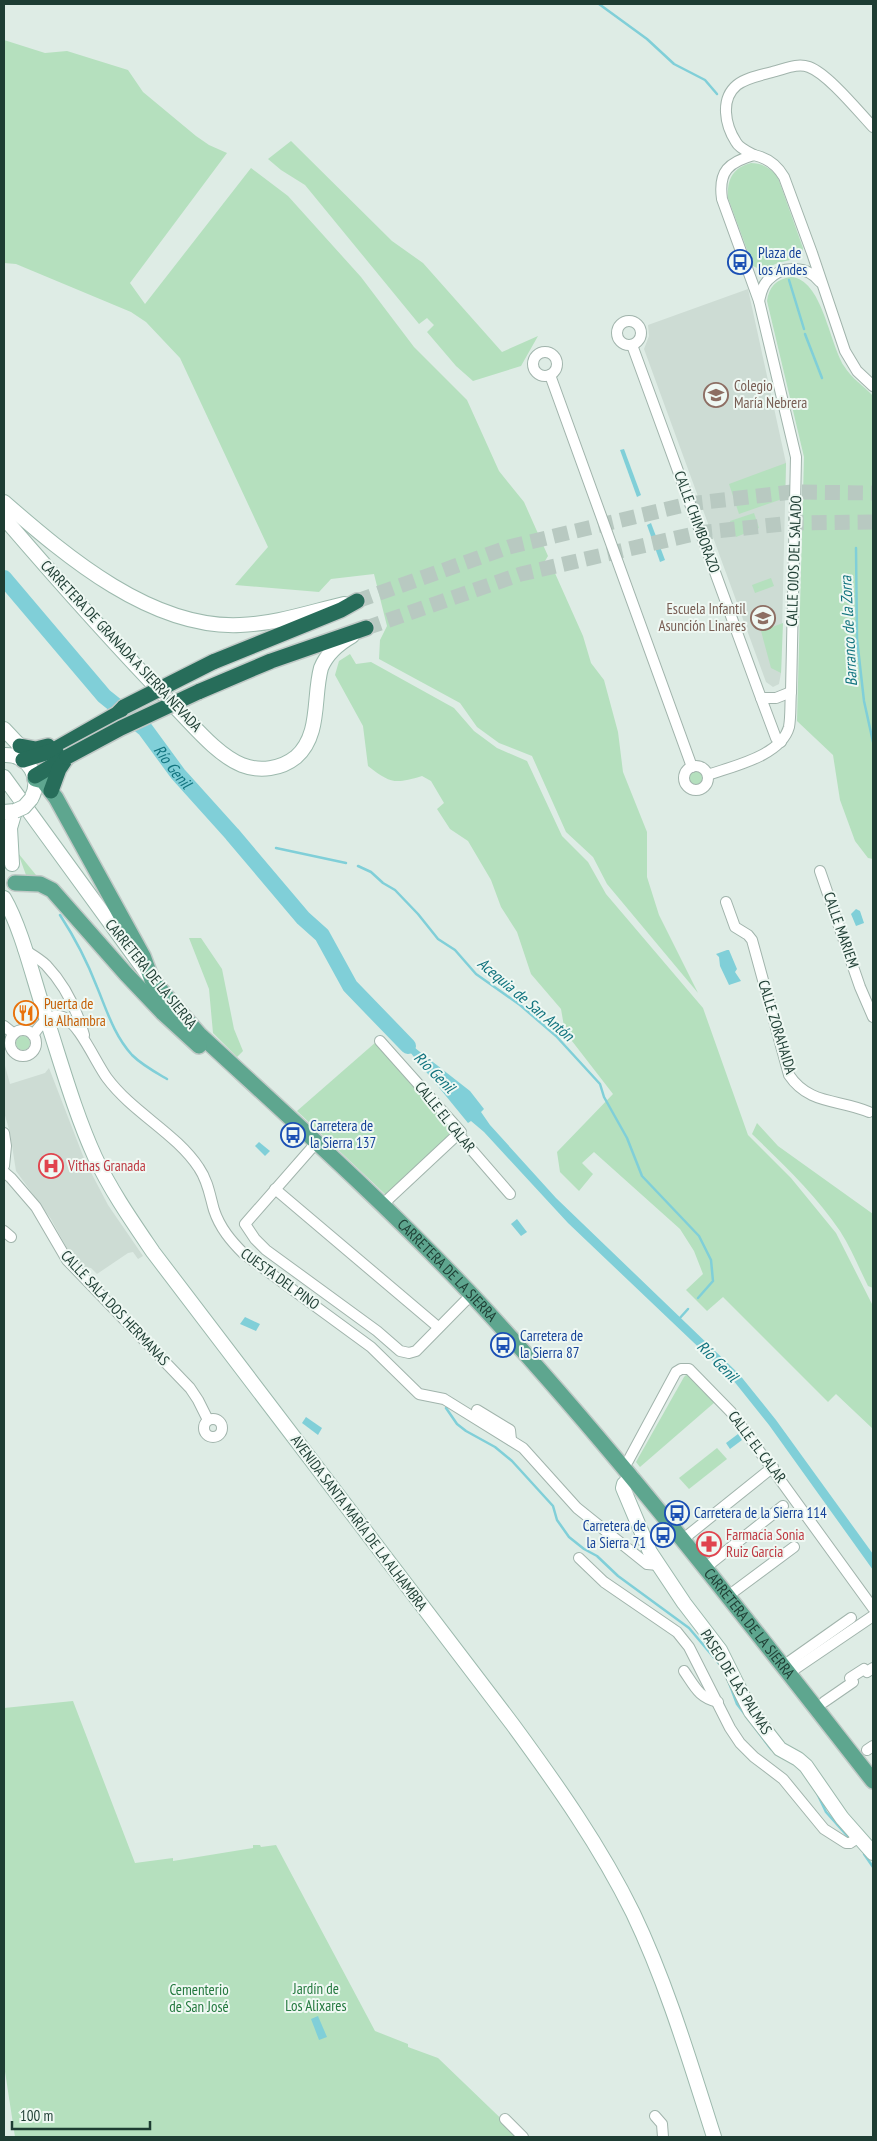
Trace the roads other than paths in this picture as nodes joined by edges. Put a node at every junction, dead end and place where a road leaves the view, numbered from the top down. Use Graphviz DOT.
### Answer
graph roads {
  1 [pos="873,127"];
  2 [pos="736,142"];
  3 [pos="754,155"];
  4 [pos="730,164"];
  5 [pos="812,253"];
  6 [pos="800,270"];
  7 [pos="749,272"];
  8 [pos="768,279"];
  9 [pos="821,283"];
  10 [pos="759,302"];
  11 [pos="632,345"];
  12 [pos="550,375"];
  13 [pos="873,386"];
  14 [pos="4,502"];
  15 [pos="4,518"];
  16 [pos="357,601"];
  17 [pos="366,628"];
  18 [pos="791,692"];
  19 [pos="761,698"];
  20 [pos="4,729"];
  21 [pos="781,742"];
  22 [pos="62,749"];
  23 [pos="21,755"];
  24 [pos="4,756"];
  25 [pos="692,767"];
  26 [pos="708,775"];
  27 [pos="4,777"];
  28 [pos="35,777"];
  29 [pos="51,791"];
  30 [pos="9,811"];
  31 [pos="8,862"];
  32 [pos="820,871"];
  33 [pos="10,885"];
  34 [pos="6,902"];
  35 [pos="726,902"];
  36 [pos="24,949"];
  37 [pos="152,980"];
  38 [pos="873,1017"];
  39 [pos="46,1019"];
  40 [pos="4,1026"];
  41 [pos="14,1034"];
  42 [pos="33,1035"];
  43 [pos="85,1040"];
  44 [pos="380,1041"];
  45 [pos="276,1105"];
  46 [pos="872,1114"];
  47 [pos="4,1133"];
  48 [pos="458,1134"];
  49 [pos="316,1142"];
  50 [pos="4,1166"];
  51 [pos="4,1172"];
  52 [pos="275,1189"];
  53 [pos="510,1194"];
  54 [pos="382,1205"];
  55 [pos="471,1295"];
  56 [pos="438,1327"];
  57 [pos="477,1410"];
  58 [pos="208,1420"];
  59 [pos="511,1440"];
  60 [pos="773,1467"];
  61 [pos="627,1471"];
  62 [pos="783,1506"];
  63 [pos="682,1540"];
  64 [pos="794,1547"];
  65 [pos="579,1558"];
  66 [pos="658,1565"];
  67 [pos="705,1568"];
  68 [pos="728,1596"];
  69 [pos="873,1608"];
  70 [pos="873,1616"];
  71 [pos="851,1618"];
  72 [pos="873,1668"];
  73 [pos="786,1670"];
  74 [pos="684,1671"];
  75 [pos="718,1702"];
  76 [pos="824,1702"];
  77 [pos="873,1781"];
  78 [pos="855,1840"];
  79 [pos="873,1853"];
  80 [pos="655,2116"];
  81 [pos="504,2119"];
  82 [pos="523,2137"];
  83 [pos="663,2137"];
  84 [pos="714,2137"];
  1 -- 2 [label="street"];
  2 -- 3 [label="street"];
  2 -- 4 [label="street"];
  3 -- 4 [label="street"];
  3 -- 5 [label="street"];
  4 -- 7 [label="street"];
  5 -- 6 [label="street"];
  5 -- 9 [label="street"];
  6 -- 8 [label="street"];
  6 -- 9 [label="street"];
  7 -- 8 [label="street"];
  7 -- 10 [label="street"];
  8 -- 10 [label="street"];
  9 -- 13 [label="street"];
  10 -- 18 [label="street, CALLE OJOS DEL SALADO"];
  11 -- 19 [label="street, CALLE CHIMBORAZO"];
  12 -- 25 [label="street"];
  14 -- 16 [label="street, CARRETERA DE GRANADA A SIERRA NEVADA"];
  15 -- 17 [label="street, CARRETERA DE GRANADA A SIERRA NEVADA"];
  16 -- 22 [label="highway, bridge"];
  17 -- 22 [label="highway, bridge"];
  18 -- 19 [label="street"];
  18 -- 21 [label="street, CALLE OJOS DEL SALADO"];
  19 -- 21 [label="street, CALLE CHIMBORAZO"];
  20 -- 23 [label="street"];
  21 -- 26 [label="street"];
  22 -- 23 [label="highway"];
  22 -- 28 [label="highway"];
  22 -- 29 [label="highway"];
  23 -- 24 [label="street"];
  23 -- 28 [label="street"];
  25 -- 26 [label="street"];
  25 -- 26 [label="street"];
  27 -- 37 [label="street, CARRETERA DE LA SIERRA"];
  28 -- 29 [label="main road"];
  28 -- 30 [label="street, bridge"];
  29 -- 37 [label="main road"];
  30 -- 31 [label="street"];
  31 -- 33 [label="street, AVENIDA SANTA MARÍA DE LA ALHAMBRA"];
  32 -- 38 [label="street, CALLE MARIEM"];
  33 -- 34 [label="street, AVENIDA SANTA MARÍA DE LA ALHAMBRA"];
  33 -- 45 [label="main road"];
  34 -- 36 [label="street, AVENIDA SANTA MARÍA DE LA ALHAMBRA"];
  35 -- 46 [label="street, CALLE ZORAHAIDA"];
  36 -- 39 [label="street, AVENIDA SANTA MARÍA DE LA ALHAMBRA"];
  36 -- 43 [label="street, CUESTA DEL PINO"];
  37 -- 45 [label="main road, CARRETERA DE LA SIERRA"];
  39 -- 42 [label="street"];
  39 -- 43 [label="street, CUESTA DEL PINO"];
  39 -- 84 [label="street, AVENIDA SANTA MARÍA DE LA ALHAMBRA"];
  40 -- 41 [label="street"];
  41 -- 42 [label="street"];
  41 -- 42 [label="street"];
  43 -- 59 [label="street, CUESTA DEL PINO"];
  44 -- 48 [label="street, CALLE EL CALAR"];
  45 -- 49 [label="main road, CARRETERA DE LA SIERRA"];
  47 -- 50 [label="street"];
  48 -- 53 [label="street, CALLE EL CALAR"];
  48 -- 54 [label="street"];
  49 -- 52 [label="street"];
  49 -- 54 [label="main road, CARRETERA DE LA SIERRA"];
  51 -- 58 [label="street, CALLE SALA DOS HERMANAS"];
  52 -- 56 [label="street"];
  52 -- 56 [label="street"];
  54 -- 55 [label="main road, CARRETERA DE LA SIERRA"];
  55 -- 56 [label="street"];
  55 -- 61 [label="main road, CARRETERA DE LA SIERRA"];
  57 -- 59 [label="street"];
  59 -- 66 [label="street"];
  60 -- 61 [label="street, CALLE EL CALAR"];
  60 -- 63 [label="street"];
  60 -- 69 [label="street, CALLE EL CALAR"];
  61 -- 63 [label="main road, CARRETERA DE LA SIERRA"];
  61 -- 66 [label="street, PASEO DE LAS PALMAS"];
  62 -- 67 [label="street"];
  63 -- 67 [label="main road, CARRETERA DE LA SIERRA"];
  64 -- 68 [label="street"];
  65 -- 75 [label="street, PASEO DE LAS PALMAS"];
  66 -- 78 [label="street, PASEO DE LAS PALMAS"];
  67 -- 68 [label="main road, CARRETERA DE LA SIERRA"];
  68 -- 73 [label="main road, CARRETERA DE LA SIERRA"];
  70 -- 73 [label="street"];
  71 -- 73 [label="street"];
  72 -- 76 [label="street"];
  73 -- 77 [label="main road, CARRETERA DE LA SIERRA"];
  74 -- 75 [label="street, PASEO DE LAS PALMAS"];
  75 -- 78 [label="street, PASEO DE LAS PALMAS"];
  78 -- 79 [label="street, PASEO DE LAS PALMAS"];
  80 -- 83 [label="street"];
  81 -- 82 [label="street"];
}
